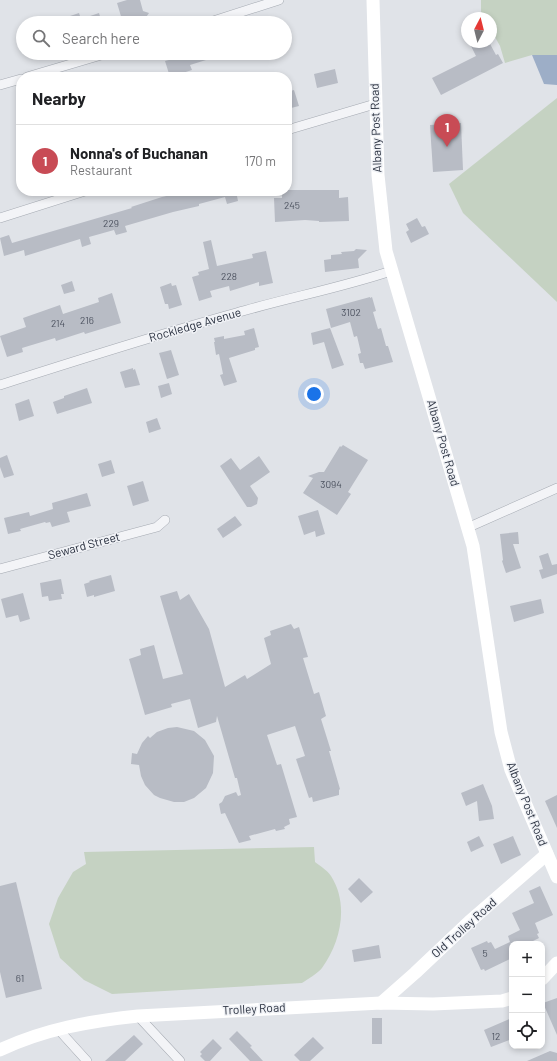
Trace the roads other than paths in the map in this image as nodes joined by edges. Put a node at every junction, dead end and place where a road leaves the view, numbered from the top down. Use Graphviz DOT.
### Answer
graph roads {
  1 [pos="279,0"];
  2 [pos="373,0"];
  3 [pos="230,16"];
  4 [pos="84,60"];
  5 [pos="44,72"];
  6 [pos="16,80"];
  7 [pos="0,85"];
  8 [pos="375,104"];
  9 [pos="292,129"];
  10 [pos="69,196"];
  11 [pos="0,218"];
  12 [pos="391,271"];
  13 [pos="0,385"];
  14 [pos="557,488"];
  15 [pos="165,520"];
  16 [pos="466,528"];
  17 [pos="0,569"];
  18 [pos="547,854"];
  19 [pos="557,877"];
  20 [pos="557,963"];
  21 [pos="544,977"];
  22 [pos="509,999"];
  23 [pos="381,1003"];
  24 [pos="138,1016"];
  25 [pos="58,1029"];
  26 [pos="0,1050"];
  27 [pos="88,1061"];
  28 [pos="180,1061"];
  1 -- 3 [label="street"];
  2 -- 8 [label="main road, Albany Post Road"];
  4 -- 5 [label="street"];
  6 -- 7 [label="street"];
  8 -- 9 [label="street"];
  8 -- 12 [label="main road, Albany Post Road"];
  10 -- 11 [label="street"];
  12 -- 13 [label="street, Rockledge Avenue"];
  12 -- 16 [label="main road, Albany Post Road"];
  14 -- 16 [label="street"];
  15 -- 17 [label="street, Seward Street"];
  16 -- 18 [label="main road, Albany Post Road"];
  18 -- 19 [label="main road, Albany Post Road"];
  18 -- 23 [label="main road, Old Trolley Road"];
  20 -- 21 [label="main road"];
  22 -- 23 [label="main road, Trolley Road"];
  23 -- 24 [label="main road, Trolley Road"];
  24 -- 25 [label="main road, Trolley Road"];
  24 -- 28 [label="street"];
  25 -- 26 [label="main road, Trolley Road"];
  25 -- 27 [label="street"];
}
